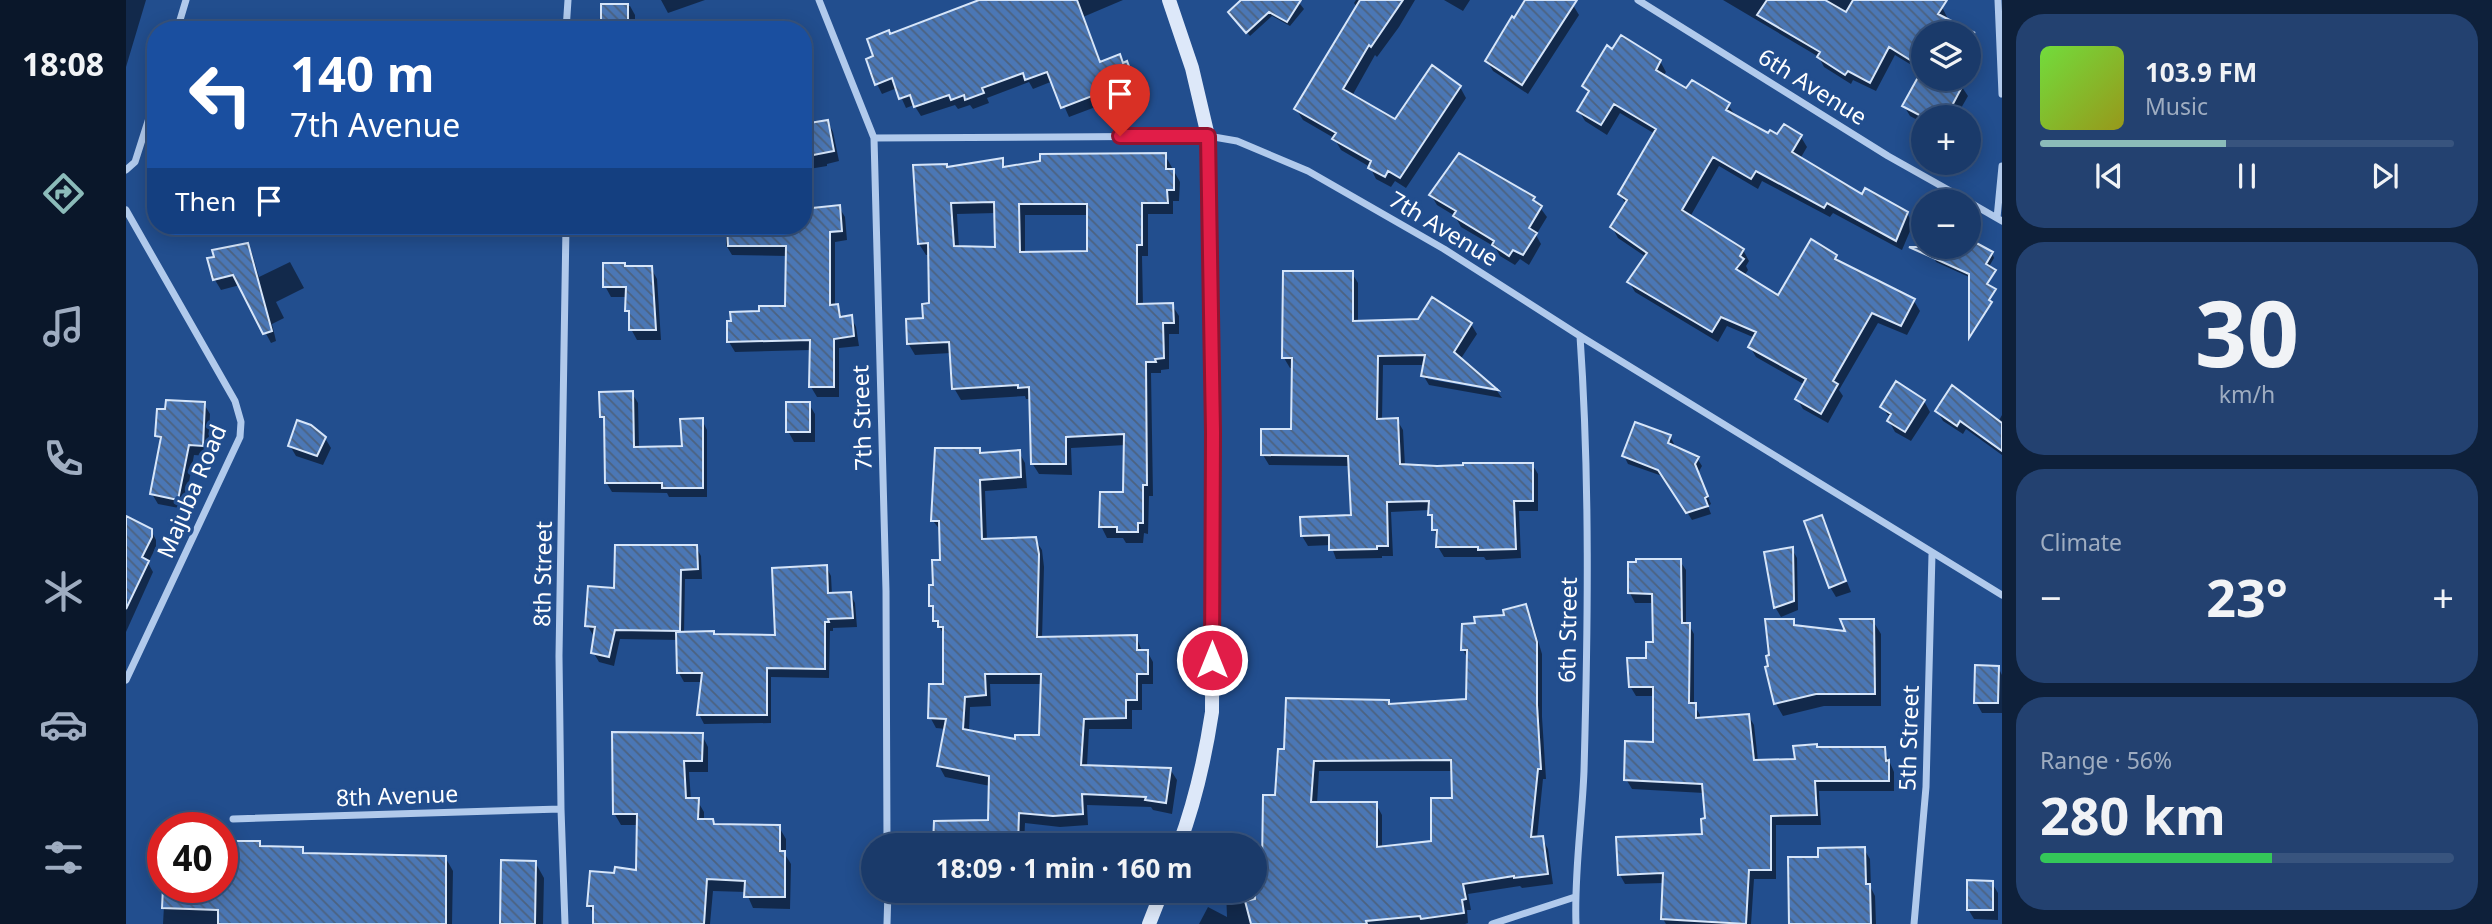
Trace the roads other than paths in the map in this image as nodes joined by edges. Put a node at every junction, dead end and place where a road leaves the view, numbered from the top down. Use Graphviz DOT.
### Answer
graph roads {
  1 [pos="186,0"];
  2 [pos="568,0"];
  3 [pos="818,0"];
  4 [pos="1169,0"];
  5 [pos="1638,0"];
  6 [pos="1998,0"];
  7 [pos="180,21"];
  8 [pos="567,21"];
  9 [pos="2002,94"];
  10 [pos="147,124"];
  11 [pos="1208,136"];
  12 [pos="874,138"];
  13 [pos="2002,166"];
  14 [pos="126,170"];
  15 [pos="1947,189"];
  16 [pos="1981,208"];
  17 [pos="126,210"];
  18 [pos="2000,219"];
  19 [pos="566,235"];
  20 [pos="1580,336"];
  21 [pos="1932,554"];
  22 [pos="2002,595"];
  23 [pos="126,680"];
  24 [pos="561,809"];
  25 [pos="238,819"];
  26 [pos="887,833"];
  27 [pos="1184,833"];
  28 [pos="1575,897"];
  29 [pos="888,903"];
  30 [pos="1157,903"];
  31 [pos="565,924"];
  32 [pos="887,924"];
  33 [pos="1149,924"];
  34 [pos="1492,924"];
  35 [pos="1576,924"];
  36 [pos="1914,924"];
  1 -- 7 [label="street"];
  2 -- 8 [label="street"];
  3 -- 12 [label="street, 7th Street"];
  4 -- 11 [label="street"];
  5 -- 15 [label="street, 6th Avenue"];
  6 -- 9 [label="street"];
  10 -- 14 [label="street"];
  11 -- 12 [label="street, 7th Avenue"];
  11 -- 20 [label="street, 7th Avenue"];
  11 -- 27 [label="street"];
  12 -- 26 [label="street, 7th Street"];
  13 -- 18 [label="street"];
  16 -- 18 [label="street, 6th Avenue"];
  17 -- 23 [label="street, Majuba Road"];
  19 -- 24 [label="street, 8th Street"];
  20 -- 21 [label="street, 7th Avenue"];
  20 -- 28 [label="street, 6th Street"];
  21 -- 22 [label="street, 7th Avenue"];
  21 -- 36 [label="street, 5th Street"];
  24 -- 25 [label="street, 8th Avenue"];
  24 -- 31 [label="street, 8th Street"];
  28 -- 34 [label="street"];
  28 -- 35 [label="street, 6th Street"];
  29 -- 32 [label="street"];
  30 -- 33 [label="street"];
}
